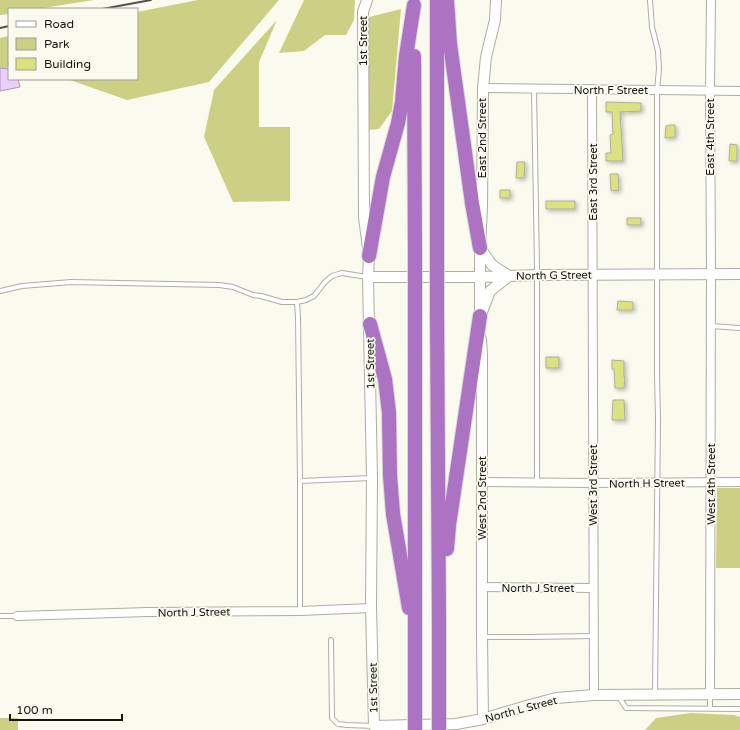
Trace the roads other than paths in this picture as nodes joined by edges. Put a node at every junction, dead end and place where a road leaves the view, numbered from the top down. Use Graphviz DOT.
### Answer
graph roads {
  1 [pos="367,0"];
  2 [pos="437,0"];
  3 [pos="446,0"];
  4 [pos="496,0"];
  5 [pos="650,0"];
  6 [pos="711,0"];
  7 [pos="414,2"];
  8 [pos="483,88"];
  9 [pos="592,89"];
  10 [pos="534,90"];
  11 [pos="657,90"];
  12 [pos="710,91"];
  13 [pos="740,91"];
  14 [pos="480,248"];
  15 [pos="369,256"];
  16 [pos="656,274"];
  17 [pos="711,274"];
  18 [pos="740,274"];
  19 [pos="537,275"];
  20 [pos="593,275"];
  21 [pos="509,276"];
  22 [pos="368,277"];
  23 [pos="480,277"];
  24 [pos="0,291"];
  25 [pos="297,302"];
  26 [pos="480,316"];
  27 [pos="370,324"];
  28 [pos="711,326"];
  29 [pos="740,328"];
  30 [pos="372,478"];
  31 [pos="300,481"];
  32 [pos="482,482"];
  33 [pos="538,482"];
  34 [pos="657,482"];
  35 [pos="711,482"];
  36 [pos="740,482"];
  37 [pos="593,483"];
  38 [pos="482,587"];
  39 [pos="593,588"];
  40 [pos="372,608"];
  41 [pos="300,611"];
  42 [pos="0,616"];
  43 [pos="17,616"];
  44 [pos="440,621"];
  45 [pos="594,636"];
  46 [pos="482,637"];
  47 [pos="332,640"];
  48 [pos="416,648"];
  49 [pos="617,694"];
  50 [pos="655,694"];
  51 [pos="710,694"];
  52 [pos="740,694"];
  53 [pos="594,695"];
  54 [pos="710,708"];
  55 [pos="740,708"];
  56 [pos="483,719"];
  57 [pos="374,728"];
  58 [pos="415,730"];
  59 [pos="439,730"];
  1 -- 15 [label="street, 1st Street"];
  2 -- 44 [label="highway, bridge"];
  3 -- 14 [label="highway"];
  4 -- 8 [label="street, East 2nd Street"];
  5 -- 11 [label="lane"];
  6 -- 12 [label="street, East 4th Street"];
  7 -- 15 [label="highway"];
  7 -- 48 [label="highway, bridge"];
  8 -- 10 [label="street, North F Street"];
  8 -- 14 [label="street, East 2nd Street"];
  9 -- 10 [label="street, North F Street"];
  9 -- 11 [label="street, North F Street"];
  9 -- 20 [label="street, East 3rd Street"];
  10 -- 19 [label="lane"];
  11 -- 12 [label="street, North F Street"];
  11 -- 16 [label="lane"];
  12 -- 13 [label="street, North F Street"];
  12 -- 17 [label="street, East 4th Street"];
  14 -- 21 [label="street"];
  14 -- 23 [label="street, East 2nd Street"];
  15 -- 22 [label="street, 1st Street"];
  16 -- 17 [label="street, North G Street"];
  16 -- 20 [label="street, North G Street"];
  16 -- 34 [label="lane"];
  17 -- 18 [label="street, North G Street"];
  17 -- 28 [label="street, West 4th Street"];
  19 -- 20 [label="street, North G Street"];
  19 -- 21 [label="street, North G Street"];
  19 -- 33 [label="lane"];
  20 -- 37 [label="street, West 3rd Street"];
  21 -- 23 [label="street, North G Street"];
  21 -- 26 [label="street"];
  22 -- 23 [label="street, North G Street"];
  22 -- 25 [label="lane"];
  22 -- 27 [label="street, 1st Street"];
  23 -- 26 [label="street, West 2nd Street"];
  24 -- 25 [label="lane"];
  25 -- 31 [label="lane"];
  26 -- 32 [label="street, West 2nd Street"];
  26 -- 44 [label="highway"];
  27 -- 30 [label="street, 1st Street"];
  27 -- 48 [label="highway"];
  28 -- 29 [label="lane"];
  28 -- 35 [label="street, West 4th Street"];
  30 -- 31 [label="lane"];
  30 -- 40 [label="street, 1st Street"];
  31 -- 41 [label="lane"];
  32 -- 33 [label="street, North H Street"];
  32 -- 38 [label="street, West 2nd Street"];
  33 -- 37 [label="street, North H Street"];
  34 -- 35 [label="street, North H Street"];
  34 -- 37 [label="street, North H Street"];
  34 -- 50 [label="lane"];
  35 -- 36 [label="street, North H Street"];
  35 -- 51 [label="street, West 4th Street"];
  37 -- 39 [label="street, West 3rd Street"];
  38 -- 39 [label="street, North J Street"];
  38 -- 46 [label="street, West 2nd Street"];
  39 -- 45 [label="street, West 3rd Street"];
  40 -- 41 [label="street, North J Street"];
  40 -- 57 [label="street, 1st Street"];
  41 -- 43 [label="street, North J Street"];
  42 -- 43 [label="lane"];
  44 -- 59 [label="highway, bridge"];
  45 -- 46 [label="lane"];
  45 -- 53 [label="street, West 3rd Street"];
  46 -- 56 [label="street, West 2nd Street"];
  47 -- 57 [label="lane"];
  48 -- 58 [label="highway, bridge"];
  49 -- 50 [label="street, North L Street"];
  49 -- 53 [label="street, North L Street"];
  49 -- 54 [label="lane"];
  50 -- 51 [label="street, North L Street"];
  51 -- 52 [label="street, North L Street"];
  51 -- 54 [label="lane"];
  53 -- 56 [label="street, North L Street"];
  54 -- 55 [label="lane"];
  56 -- 57 [label="street, North L Street"];
}
